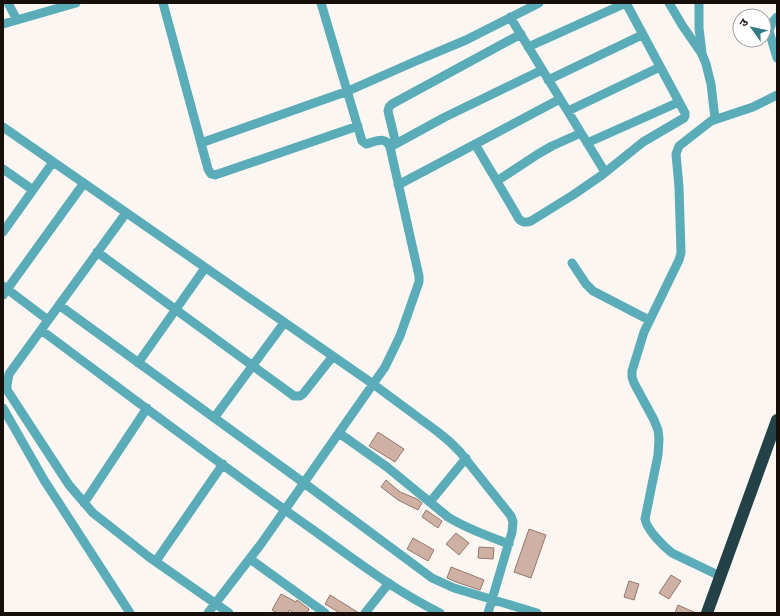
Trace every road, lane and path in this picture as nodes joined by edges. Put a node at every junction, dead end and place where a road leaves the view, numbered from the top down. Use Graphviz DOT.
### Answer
graph roads {
  1 [pos="8,3"];
  2 [pos="76,3"];
  3 [pos="162,3"];
  4 [pos="321,3"];
  5 [pos="539,3"];
  6 [pos="626,3"];
  7 [pos="670,3"];
  8 [pos="699,3"];
  9 [pos="510,17"];
  10 [pos="777,17"];
  11 [pos="17,20"];
  12 [pos="3,24"];
  13 [pos="520,34"];
  14 [pos="642,35"];
  15 [pos="528,47"];
  16 [pos="702,54"];
  17 [pos="777,58"];
  18 [pos="660,67"];
  19 [pos="542,70"];
  20 [pos="548,80"];
  21 [pos="348,91"];
  22 [pos="777,95"];
  23 [pos="560,99"];
  24 [pos="679,102"];
  25 [pos="568,111"];
  26 [pos="714,119"];
  27 [pos="358,126"];
  28 [pos="3,127"];
  29 [pos="581,133"];
  30 [pos="201,143"];
  31 [pos="587,143"];
  32 [pos="475,144"];
  33 [pos="393,145"];
  34 [pos="53,162"];
  35 [pos="3,169"];
  36 [pos="606,172"];
  37 [pos="497,181"];
  38 [pos="84,183"];
  39 [pos="398,185"];
  40 [pos="33,190"];
  41 [pos="126,213"];
  42 [pos="3,232"];
  43 [pos="97,252"];
  44 [pos="572,263"];
  45 [pos="205,268"];
  46 [pos="4,290"];
  47 [pos="59,305"];
  48 [pos="176,309"];
  49 [pos="48,320"];
  50 [pos="649,320"];
  51 [pos="284,323"];
  52 [pos="41,330"];
  53 [pos="333,356"];
  54 [pos="138,363"];
  55 [pos="253,365"];
  56 [pos="373,384"];
  57 [pos="3,408"];
  58 [pos="146,408"];
  59 [pos="214,418"];
  60 [pos="777,420"];
  61 [pos="339,433"];
  62 [pos="466,458"];
  63 [pos="223,464"];
  64 [pos="304,483"];
  65 [pos="430,502"];
  66 [pos="84,503"];
  67 [pos="285,510"];
  68 [pos="509,544"];
  69 [pos="250,559"];
  70 [pos="156,561"];
  71 [pos="720,576"];
  72 [pos="389,583"];
  73 [pos="492,600"];
  74 [pos="215,603"];
  75 [pos="130,613"];
  76 [pos="208,613"];
  77 [pos="229,613"];
  78 [pos="325,613"];
  79 [pos="365,613"];
  80 [pos="440,613"];
  81 [pos="488,613"];
  82 [pos="537,613"];
  83 [pos="707,613"];
  1 -- 11 [label="street"];
  2 -- 11 [label="street"];
  3 -- 30 [label="street"];
  4 -- 21 [label="street"];
  5 -- 9 [label="street"];
  6 -- 14 [label="street"];
  6 -- 15 [label="street"];
  7 -- 16 [label="street"];
  8 -- 16 [label="street"];
  9 -- 13 [label="street"];
  9 -- 21 [label="street"];
  10 -- 17 [label="street"];
  11 -- 12 [label="street"];
  13 -- 15 [label="street"];
  13 -- 33 [label="street"];
  14 -- 18 [label="street"];
  14 -- 20 [label="street"];
  15 -- 19 [label="street"];
  16 -- 26 [label="street"];
  18 -- 24 [label="street"];
  18 -- 25 [label="street"];
  19 -- 20 [label="street"];
  19 -- 33 [label="street"];
  20 -- 23 [label="street"];
  21 -- 27 [label="street"];
  21 -- 30 [label="street"];
  22 -- 26 [label="street"];
  23 -- 25 [label="street"];
  23 -- 32 [label="street"];
  24 -- 31 [label="street"];
  24 -- 36 [label="street"];
  25 -- 29 [label="street"];
  26 -- 50 [label="street"];
  27 -- 30 [label="street"];
  27 -- 33 [label="street"];
  28 -- 34 [label="street"];
  29 -- 31 [label="street"];
  29 -- 37 [label="street"];
  31 -- 36 [label="street"];
  32 -- 37 [label="street"];
  32 -- 39 [label="street"];
  33 -- 39 [label="street"];
  34 -- 38 [label="street"];
  34 -- 40 [label="street"];
  35 -- 40 [label="street"];
  36 -- 37 [label="street"];
  38 -- 41 [label="street"];
  38 -- 46 [label="street"];
  39 -- 56 [label="street"];
  40 -- 42 [label="street"];
  41 -- 43 [label="street"];
  41 -- 45 [label="street"];
  43 -- 47 [label="street"];
  43 -- 48 [label="street"];
  44 -- 50 [label="street"];
  45 -- 48 [label="street"];
  45 -- 51 [label="street"];
  46 -- 49 [label="street"];
  47 -- 49 [label="street"];
  47 -- 54 [label="street"];
  48 -- 54 [label="street"];
  48 -- 55 [label="street"];
  49 -- 52 [label="street"];
  50 -- 71 [label="street"];
  51 -- 53 [label="street"];
  51 -- 55 [label="street"];
  52 -- 58 [label="street"];
  52 -- 66 [label="street"];
  53 -- 55 [label="street"];
  53 -- 56 [label="street"];
  54 -- 59 [label="street"];
  55 -- 59 [label="street"];
  56 -- 61 [label="street"];
  56 -- 62 [label="street"];
  57 -- 75 [label="street"];
  58 -- 63 [label="street"];
  58 -- 66 [label="street"];
  59 -- 64 [label="street"];
  60 -- 71 [label="highway"];
  61 -- 64 [label="street"];
  61 -- 65 [label="street"];
  62 -- 65 [label="street"];
  62 -- 68 [label="street"];
  63 -- 67 [label="street"];
  63 -- 70 [label="street"];
  64 -- 67 [label="street"];
  64 -- 73 [label="street"];
  65 -- 68 [label="street"];
  66 -- 70 [label="street"];
  67 -- 69 [label="street"];
  67 -- 72 [label="street"];
  68 -- 73 [label="street"];
  69 -- 74 [label="street"];
  69 -- 78 [label="street"];
  70 -- 74 [label="street"];
  71 -- 83 [label="highway"];
  72 -- 79 [label="street"];
  72 -- 80 [label="street"];
  73 -- 81 [label="street"];
  73 -- 82 [label="street"];
  74 -- 76 [label="street"];
  74 -- 77 [label="street"];
}
